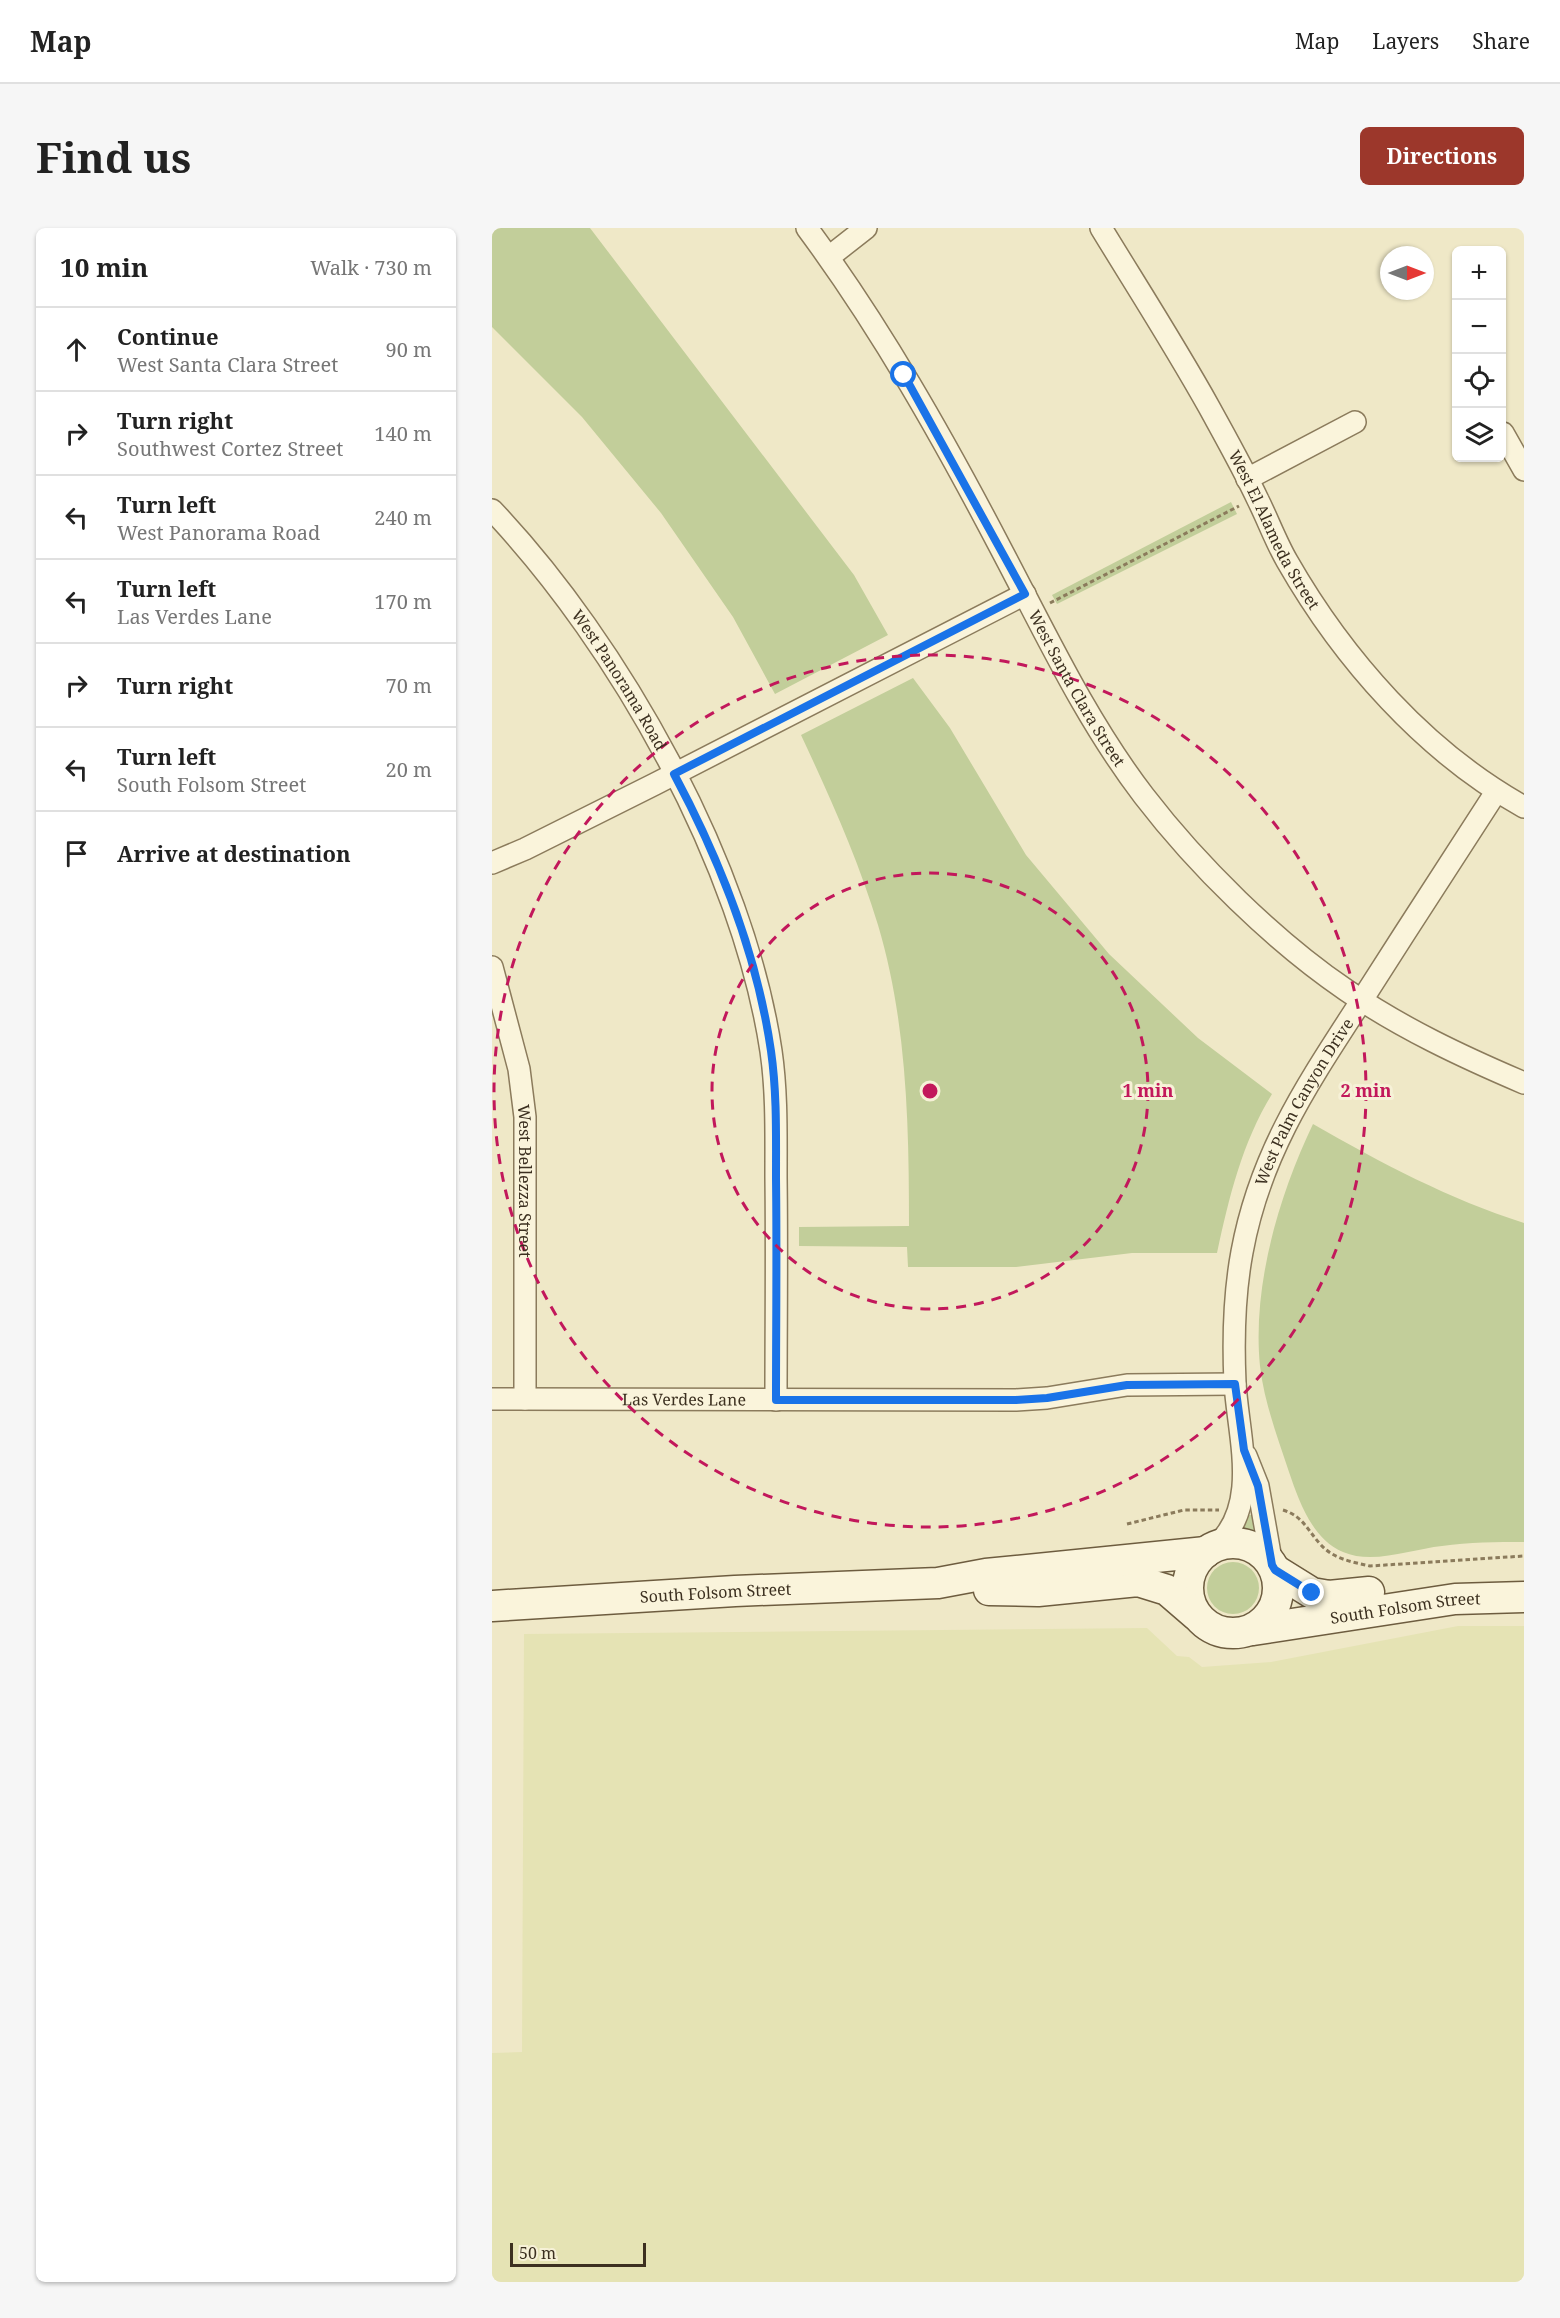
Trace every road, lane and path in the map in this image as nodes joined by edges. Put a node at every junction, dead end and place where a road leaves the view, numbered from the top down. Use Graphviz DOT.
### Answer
graph roads {
  1 [pos="807,228"];
  2 [pos="866,228"];
  3 [pos="1101,228"];
  4 [pos="829,257"];
  5 [pos="1355,422"];
  6 [pos="1506,439"];
  7 [pos="1524,470"];
  8 [pos="1252,488"];
  9 [pos="492,510"];
  10 [pos="1029,603"];
  11 [pos="674,774"];
  12 [pos="1496,792"];
  13 [pos="1524,807"];
  14 [pos="492,863"];
  15 [pos="492,967"];
  16 [pos="1361,1000"];
  17 [pos="1524,1083"];
  18 [pos="1235,1384"];
  19 [pos="492,1399"];
  20 [pos="525,1399"];
  21 [pos="776,1400"];
  22 [pos="1244,1450"];
  23 [pos="1281,1509"];
  24 [pos="1223,1510"];
  25 [pos="1127,1524"];
  26 [pos="1211,1549"];
  27 [pos="1524,1556"];
  28 [pos="1274,1567"];
  29 [pos="1524,1580"];
  30 [pos="938,1583"];
  31 [pos="1524,1597"];
  32 [pos="492,1606"];
  33 [pos="1196,1615"];
  34 [pos="1252,1630"];
  1 -- 4 [label="street, West Santa Clara Street"];
  2 -- 4 [label="street"];
  3 -- 8 [label="street, West El Alameda Street"];
  4 -- 10 [label="street, West Santa Clara Street"];
  5 -- 8 [label="street"];
  6 -- 7 [label="street"];
  8 -- 10 [label="path"];
  8 -- 12 [label="street, West El Alameda Street"];
  9 -- 11 [label="street, West Panorama Road"];
  10 -- 11 [label="street"];
  10 -- 16 [label="street, West Santa Clara Street"];
  11 -- 14 [label="street"];
  11 -- 21 [label="street, West Panorama Road"];
  12 -- 13 [label="street, West El Alameda Street"];
  12 -- 16 [label="street, West Palm Canyon Drive"];
  15 -- 20 [label="street, West Bellezza Street"];
  16 -- 17 [label="street, West Santa Clara Street"];
  16 -- 18 [label="street, West Palm Canyon Drive"];
  18 -- 21 [label="street, Las Verdes Lane"];
  18 -- 22 [label="street, West Palm Canyon Drive"];
  19 -- 20 [label="street, Las Verdes Lane"];
  20 -- 21 [label="street, Las Verdes Lane"];
  22 -- 26 [label="street, West Palm Canyon Drive"];
  22 -- 28 [label="street, West Palm Canyon Drive"];
  23 -- 27 [label="path"];
  24 -- 25 [label="path"];
  26 -- 28 [label="street"];
  26 -- 30 [label="street, South Folsom Street"];
  26 -- 33 [label="street"];
  28 -- 29 [label="street, South Folsom Street"];
  28 -- 34 [label="street"];
  30 -- 32 [label="street, South Folsom Street"];
  30 -- 33 [label="street, South Folsom Street"];
  31 -- 34 [label="street, South Folsom Street"];
  33 -- 34 [label="street"];
}
